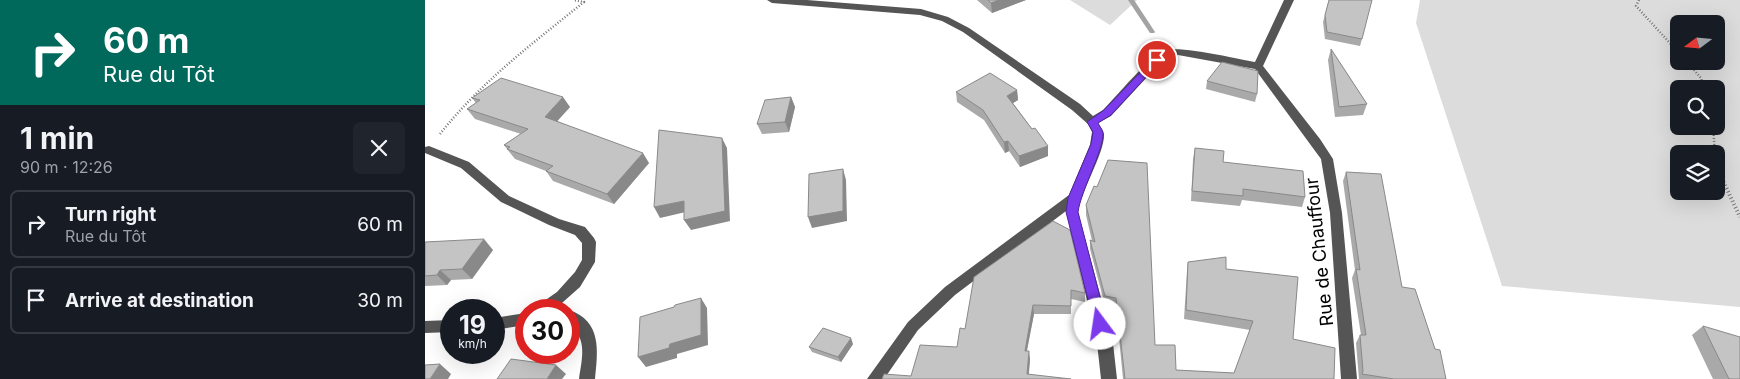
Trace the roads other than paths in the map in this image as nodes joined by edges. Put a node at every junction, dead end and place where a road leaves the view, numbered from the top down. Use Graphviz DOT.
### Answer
graph roads {
  1 [pos="772,0"];
  2 [pos="1289,0"];
  3 [pos="1258,66"];
  4 [pos="1092,122"];
  5 [pos="429,150"];
  6 [pos="1074,198"];
  7 [pos="559,299"];
  8 [pos="580,323"];
  9 [pos="440,326"];
  10 [pos="425,327"];
  11 [pos="587,379"];
  12 [pos="875,379"];
  13 [pos="1109,379"];
  14 [pos="1349,379"];
  1 -- 4 [label="street"];
  2 -- 3 [label="street"];
  3 -- 4 [label="street"];
  3 -- 14 [label="street, Rue de Chauffour"];
  4 -- 6 [label="street"];
  5 -- 7 [label="street"];
  6 -- 12 [label="street"];
  6 -- 13 [label="street"];
  8 -- 11 [label="street"];
  9 -- 10 [label="street"];
}
